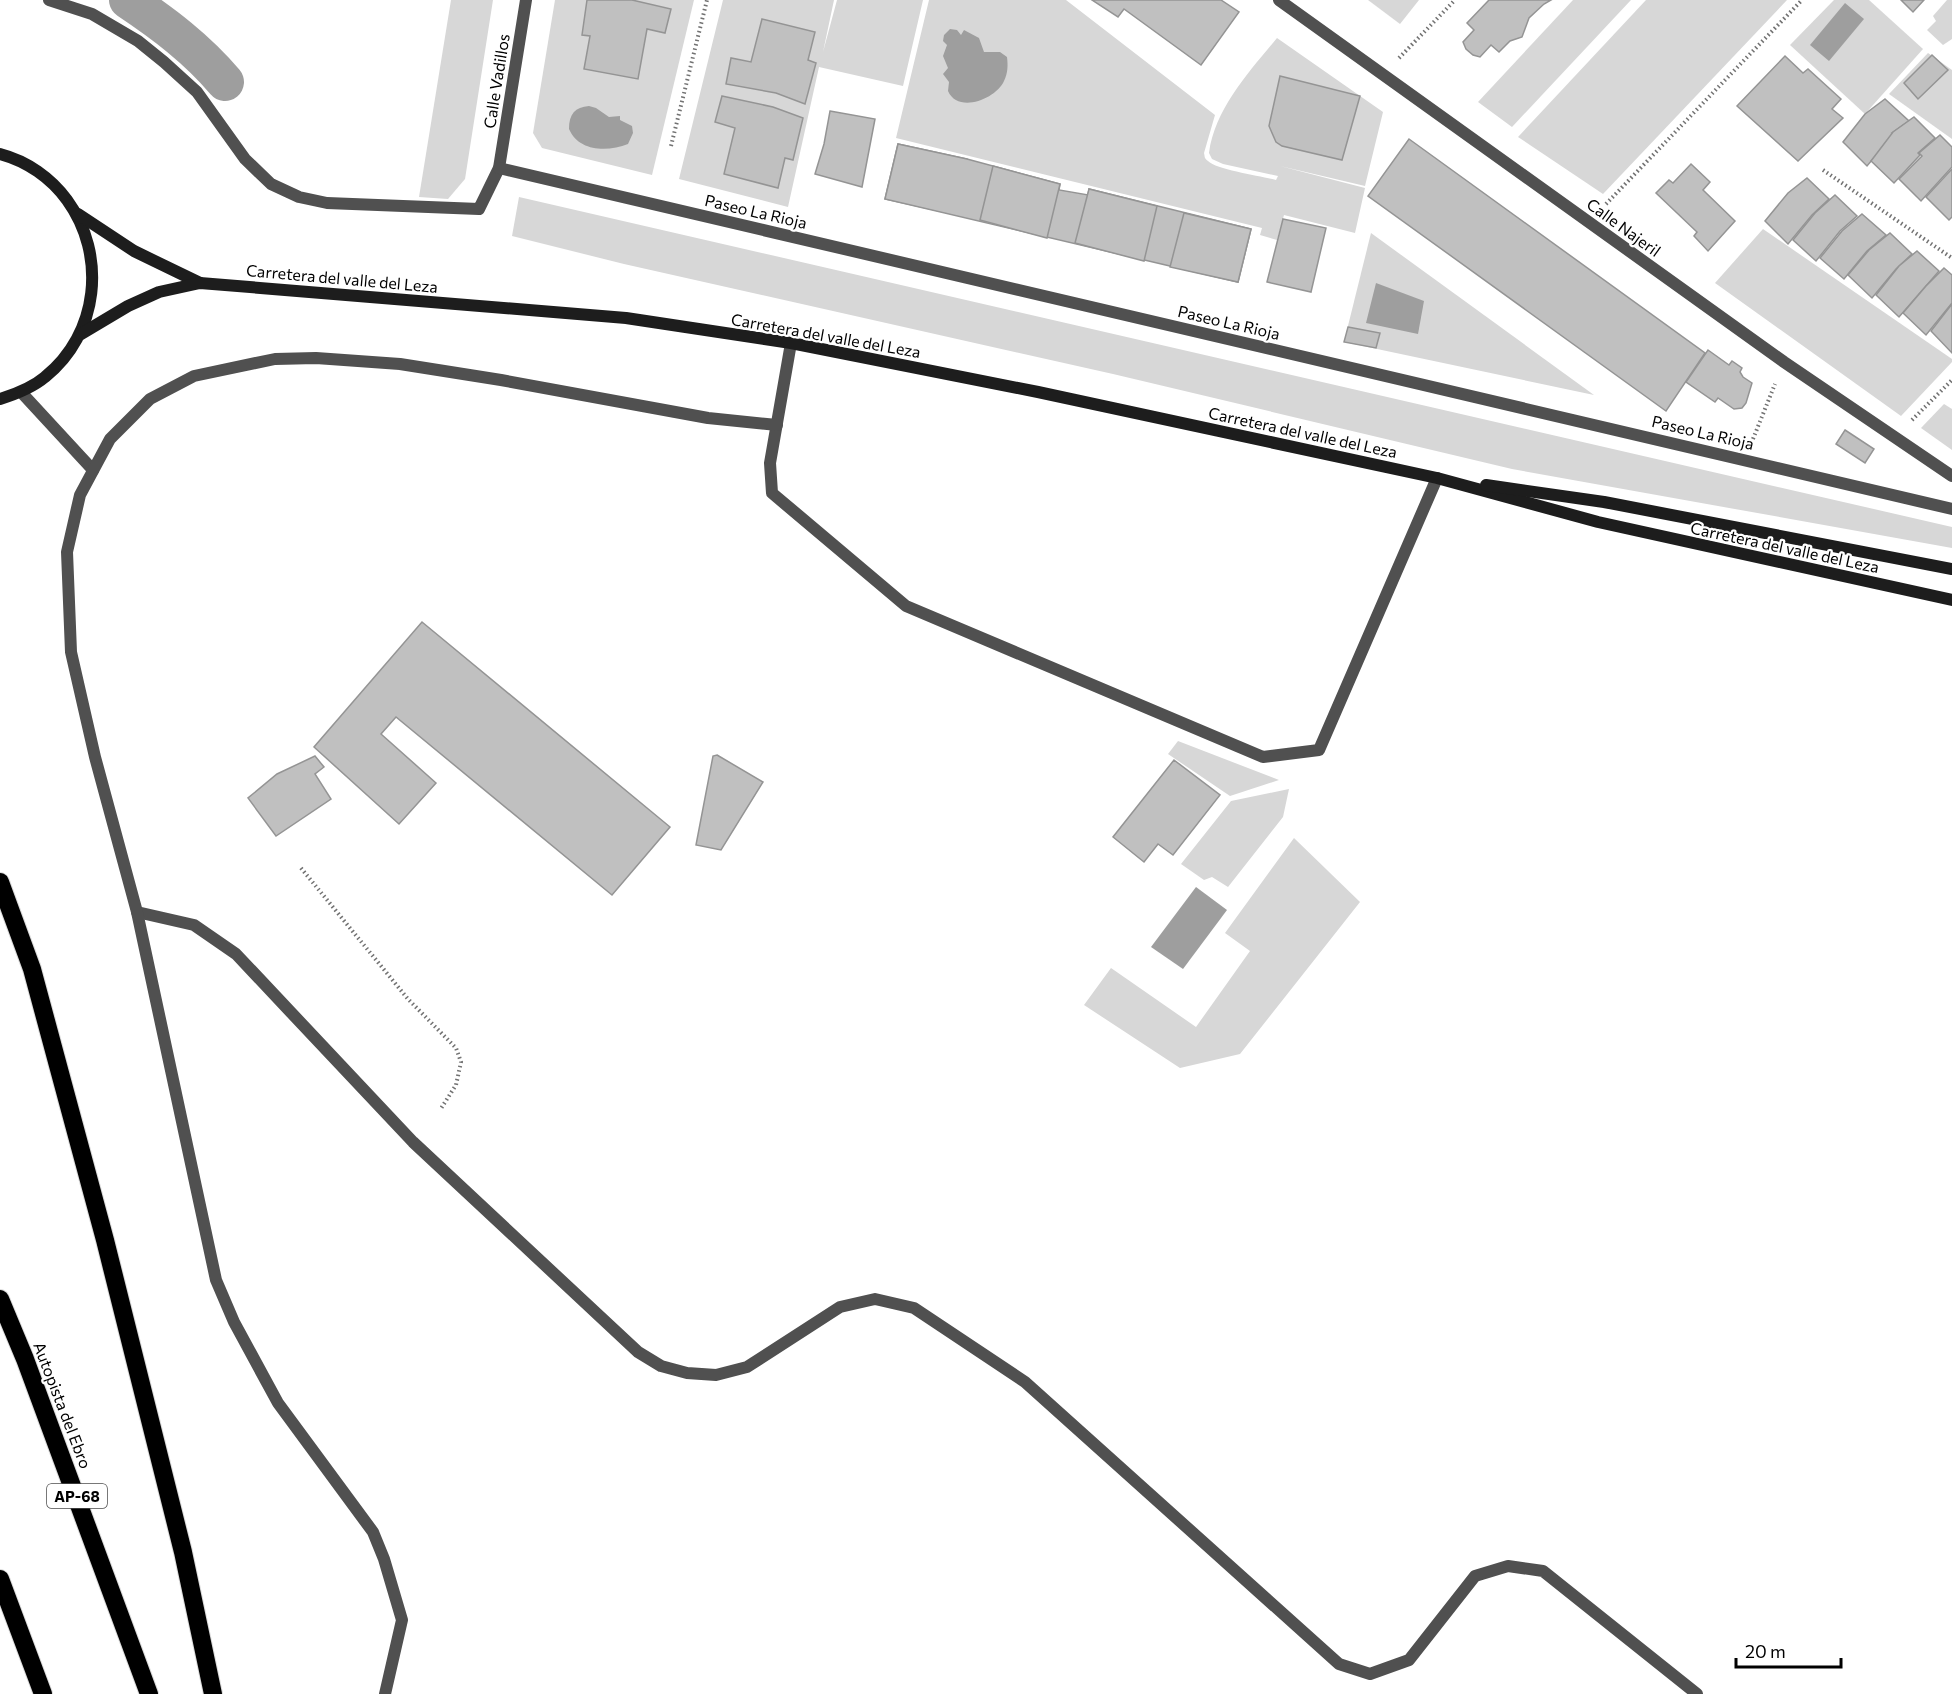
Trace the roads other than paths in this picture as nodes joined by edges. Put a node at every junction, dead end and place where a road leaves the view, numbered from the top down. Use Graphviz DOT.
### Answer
graph roads {
  1 [pos="49,0"];
  2 [pos="526,0"];
  3 [pos="1279,0"];
  4 [pos="0,154"];
  5 [pos="499,168"];
  6 [pos="77,213"];
  7 [pos="200,282"];
  8 [pos="81,334"];
  9 [pos="791,343"];
  10 [pos="21,393"];
  11 [pos="0,399"];
  12 [pos="777,425"];
  13 [pos="93,470"];
  14 [pos="1952,476"];
  15 [pos="1437,478"];
  16 [pos="1952,509"];
  17 [pos="1952,569"];
  18 [pos="1952,600"];
  19 [pos="0,882"];
  20 [pos="137,912"];
  21 [pos="0,1299"];
  22 [pos="0,1579"];
  23 [pos="43,1694"];
  24 [pos="149,1694"];
  25 [pos="213,1694"];
  26 [pos="385,1694"];
  27 [pos="1697,1694"];
  1 -- 5 [label="street, Calle Vadillos"];
  2 -- 5 [label="street, Calle Vadillos"];
  3 -- 14 [label="street, Calle Najeril"];
  4 -- 6 [label="main road"];
  5 -- 16 [label="street, Paseo La Rioja"];
  6 -- 7 [label="main road"];
  6 -- 8 [label="main road"];
  7 -- 8 [label="main road"];
  7 -- 9 [label="main road, Carretera del valle del Leza"];
  8 -- 10 [label="main road"];
  9 -- 12 [label="street"];
  9 -- 15 [label="main road, Carretera del valle del Leza"];
  10 -- 11 [label="main road"];
  10 -- 13 [label="street"];
  12 -- 13 [label="street"];
  12 -- 15 [label="street"];
  13 -- 20 [label="street"];
  15 -- 17 [label="main road, Carretera del valle del Leza"];
  15 -- 18 [label="main road, Carretera del valle del Leza"];
  19 -- 25 [label="highway"];
  20 -- 26 [label="street"];
  20 -- 27 [label="street"];
  21 -- 24 [label="highway, Autopista del Ebro / AP-68"];
  22 -- 23 [label="highway"];
}
